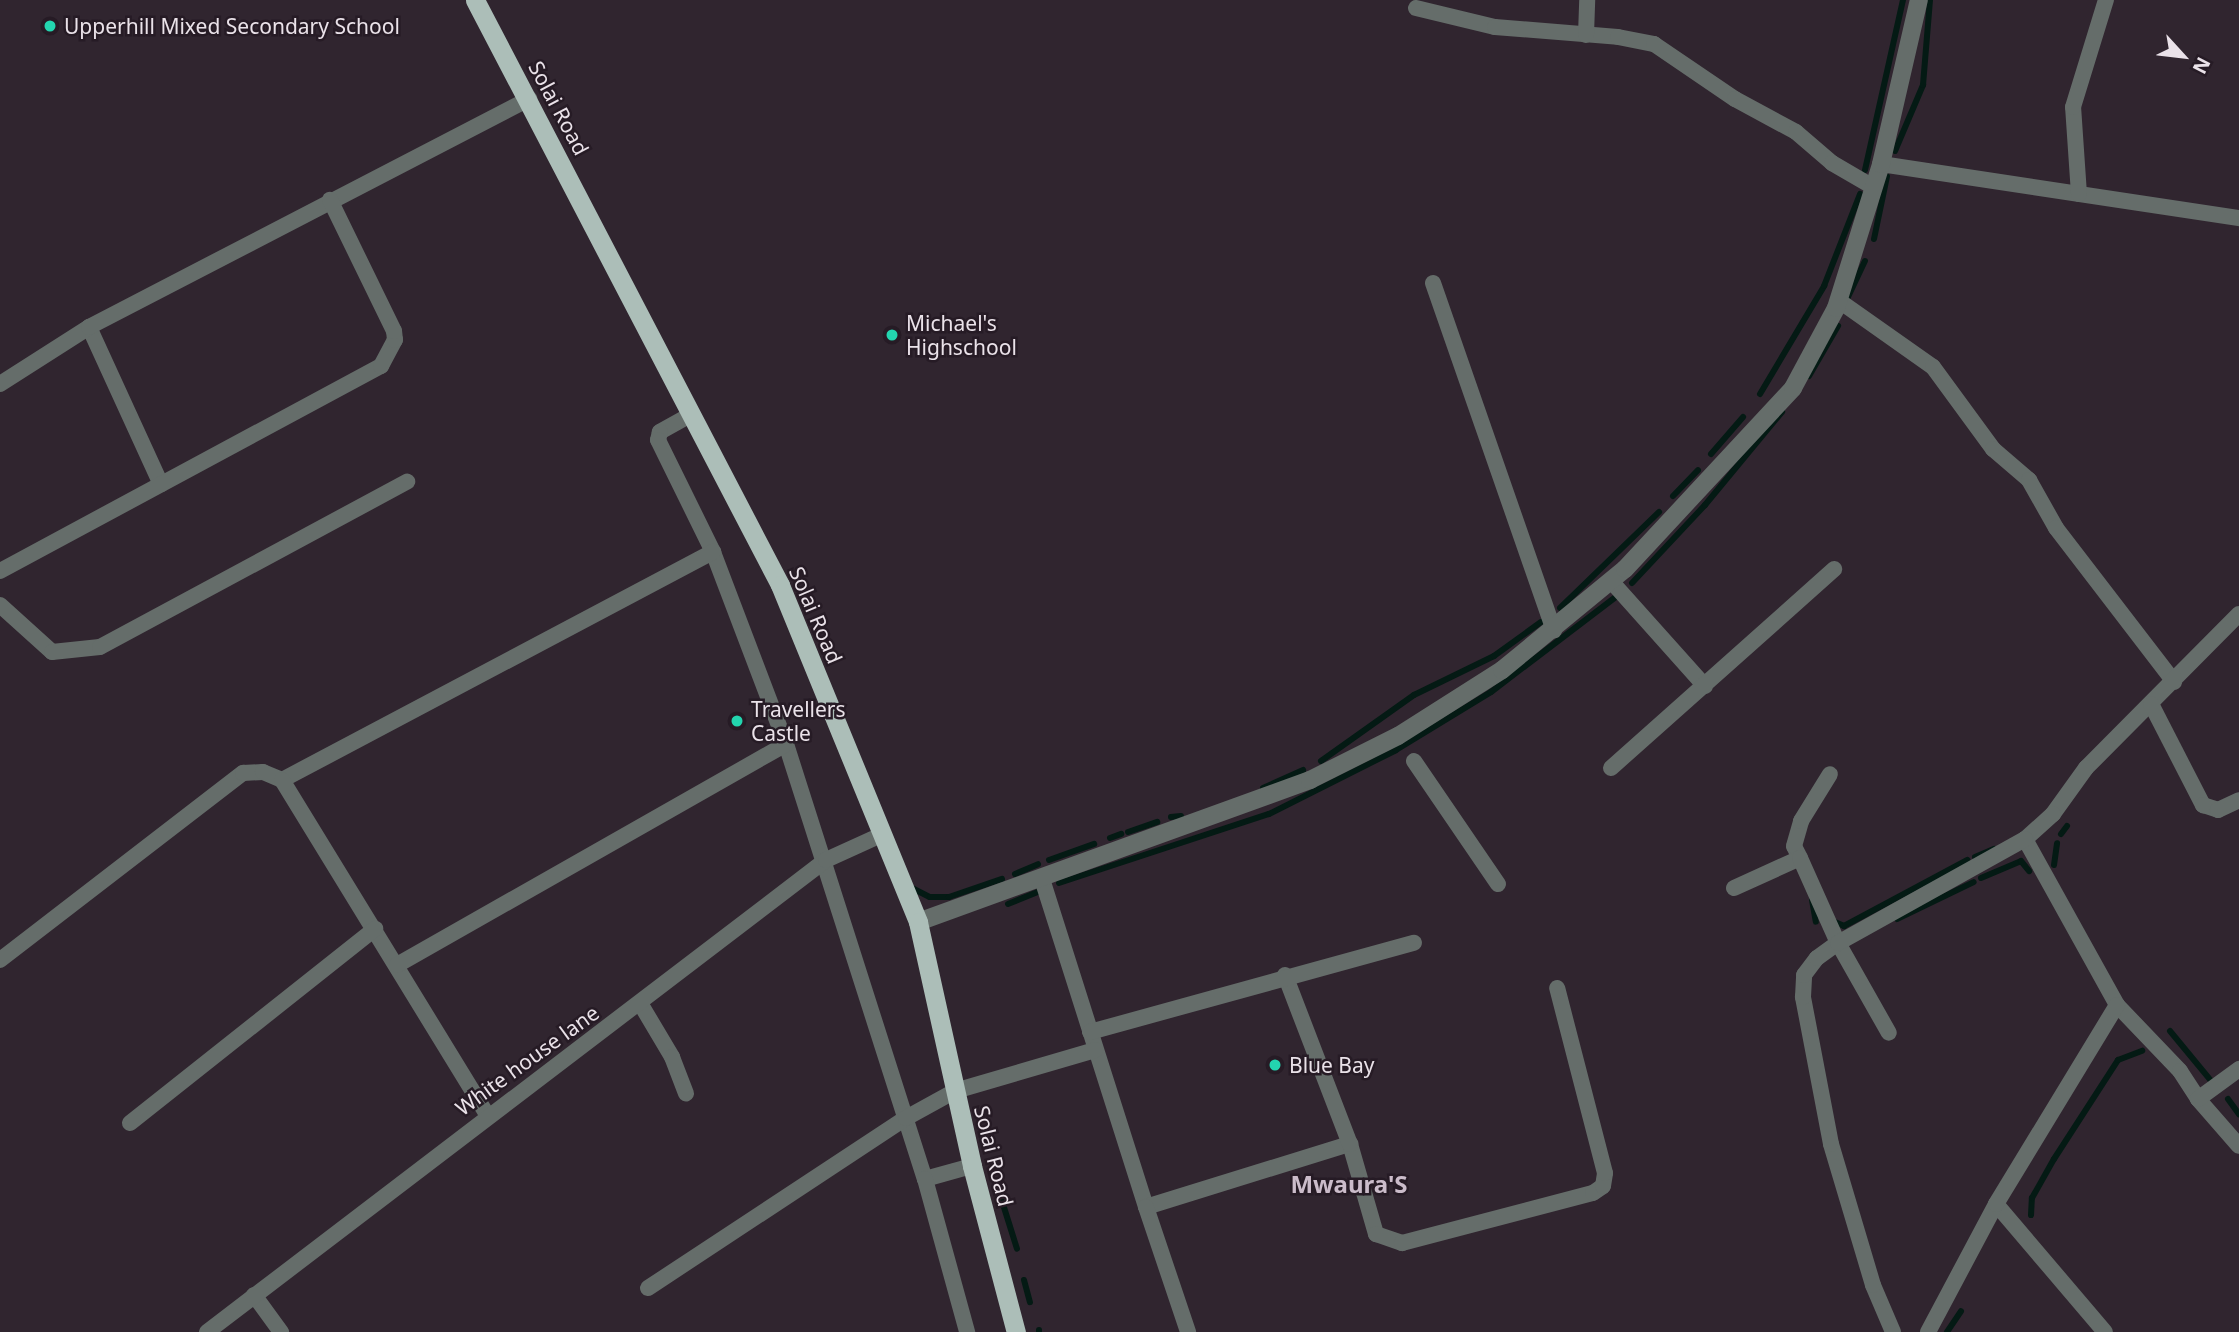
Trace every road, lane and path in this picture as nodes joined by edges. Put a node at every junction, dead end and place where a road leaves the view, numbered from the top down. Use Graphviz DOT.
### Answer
graph roads {
  1 [pos="475,0"];
  2 [pos="1587,0"];
  3 [pos="1919,0"];
  4 [pos="2106,0"];
  5 [pos="1416,8"];
  6 [pos="1586,35"];
  7 [pos="528,99"];
  8 [pos="1881,164"];
  9 [pos="1872,187"];
  10 [pos="2079,194"];
  11 [pos="330,200"];
  12 [pos="2239,218"];
  13 [pos="1433,283"];
  14 [pos="1838,300"];
  15 [pos="89,327"];
  16 [pos="0,384"];
  17 [pos="692,414"];
  18 [pos="407,482"];
  19 [pos="162,484"];
  20 [pos="713,552"];
  21 [pos="1834,569"];
  22 [pos="0,571"];
  23 [pos="1611,581"];
  24 [pos="0,605"];
  25 [pos="2239,614"];
  26 [pos="1553,631"];
  27 [pos="2174,682"];
  28 [pos="1705,686"];
  29 [pos="2151,704"];
  30 [pos="786,744"];
  31 [pos="1414,761"];
  32 [pos="1611,768"];
  33 [pos="1830,774"];
  34 [pos="282,780"];
  35 [pos="2239,800"];
  36 [pos="879,836"];
  37 [pos="2025,839"];
  38 [pos="1800,858"];
  39 [pos="826,860"];
  40 [pos="1042,880"];
  41 [pos="1498,884"];
  42 [pos="1734,888"];
  43 [pos="918,922"];
  44 [pos="374,929"];
  45 [pos="1414,943"];
  46 [pos="1838,943"];
  47 [pos="0,960"];
  48 [pos="397,965"];
  49 [pos="1285,975"];
  50 [pos="1557,988"];
  51 [pos="640,1003"];
  52 [pos="2117,1004"];
  53 [pos="1090,1032"];
  54 [pos="1889,1033"];
  55 [pos="1095,1050"];
  56 [pos="2239,1069"];
  57 [pos="955,1091"];
  58 [pos="686,1093"];
  59 [pos="2198,1099"];
  60 [pos="487,1115"];
  61 [pos="906,1118"];
  62 [pos="130,1123"];
  63 [pos="1350,1144"];
  64 [pos="2239,1146"];
  65 [pos="972,1166"];
  66 [pos="925,1179"];
  67 [pos="1996,1204"];
  68 [pos="1146,1207"];
  69 [pos="648,1289"];
  70 [pos="254,1295"];
  71 [pos="207,1332"];
  72 [pos="281,1332"];
  73 [pos="967,1332"];
  74 [pos="1016,1332"];
  75 [pos="1188,1332"];
  76 [pos="1893,1332"];
  77 [pos="1928,1332"];
  78 [pos="2105,1332"];
  1 -- 7 [label="highway, Solai Road"];
  2 -- 6 [label="street"];
  3 -- 8 [label="street"];
  4 -- 10 [label="street"];
  5 -- 6 [label="street"];
  6 -- 9 [label="street"];
  7 -- 11 [label="street"];
  7 -- 17 [label="highway, Solai Road"];
  8 -- 9 [label="street"];
  8 -- 10 [label="street"];
  9 -- 14 [label="street"];
  10 -- 12 [label="street"];
  11 -- 15 [label="street"];
  11 -- 19 [label="street"];
  13 -- 26 [label="street"];
  14 -- 23 [label="street"];
  14 -- 27 [label="street"];
  15 -- 16 [label="street"];
  15 -- 19 [label="street"];
  17 -- 20 [label="street"];
  17 -- 36 [label="highway, Solai Road"];
  18 -- 24 [label="street"];
  19 -- 22 [label="street"];
  20 -- 30 [label="street"];
  20 -- 34 [label="street"];
  21 -- 28 [label="street"];
  23 -- 26 [label="street"];
  23 -- 28 [label="street"];
  25 -- 27 [label="street"];
  26 -- 40 [label="street"];
  27 -- 29 [label="street"];
  28 -- 32 [label="street"];
  29 -- 35 [label="street"];
  29 -- 37 [label="street"];
  30 -- 39 [label="street"];
  30 -- 48 [label="street"];
  31 -- 41 [label="street"];
  33 -- 38 [label="street"];
  34 -- 44 [label="street"];
  34 -- 47 [label="street"];
  36 -- 39 [label="street, White house lane"];
  36 -- 43 [label="highway, Solai Road"];
  37 -- 46 [label="street"];
  37 -- 52 [label="street"];
  38 -- 42 [label="street"];
  38 -- 46 [label="street"];
  39 -- 51 [label="street, White house lane"];
  39 -- 61 [label="street"];
  40 -- 43 [label="street"];
  40 -- 53 [label="street"];
  43 -- 57 [label="highway, Solai Road"];
  44 -- 48 [label="street"];
  44 -- 62 [label="street"];
  45 -- 49 [label="street"];
  46 -- 54 [label="street"];
  46 -- 76 [label="street"];
  48 -- 60 [label="street"];
  49 -- 53 [label="street"];
  49 -- 63 [label="street"];
  50 -- 63 [label="street"];
  51 -- 58 [label="street"];
  51 -- 60 [label="street, White house lane"];
  52 -- 59 [label="street"];
  52 -- 67 [label="street"];
  53 -- 55 [label="street"];
  55 -- 57 [label="street"];
  55 -- 68 [label="street"];
  56 -- 59 [label="street"];
  57 -- 61 [label="street"];
  57 -- 65 [label="highway, Solai Road"];
  59 -- 64 [label="street"];
  60 -- 70 [label="street, White house lane"];
  61 -- 66 [label="street"];
  61 -- 69 [label="street"];
  63 -- 68 [label="street"];
  65 -- 66 [label="street"];
  65 -- 74 [label="highway, Solai Road"];
  66 -- 73 [label="street"];
  67 -- 77 [label="street"];
  67 -- 78 [label="street"];
  68 -- 75 [label="street"];
  70 -- 71 [label="street, White house lane"];
  70 -- 72 [label="street"];
}
